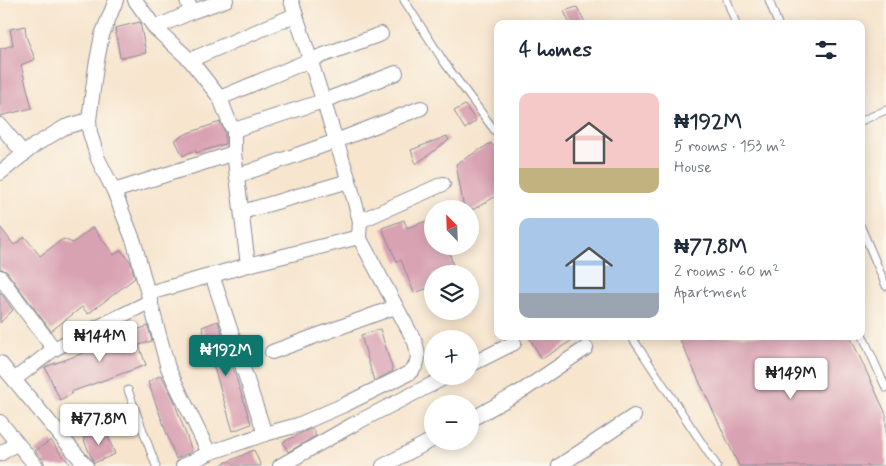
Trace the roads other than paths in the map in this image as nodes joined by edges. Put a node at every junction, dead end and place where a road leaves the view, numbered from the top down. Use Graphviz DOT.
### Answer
graph roads {
  1 [pos="116,0"];
  2 [pos="135,0"];
  3 [pos="226,0"];
  4 [pos="291,0"];
  5 [pos="404,0"];
  6 [pos="726,0"];
  7 [pos="769,0"];
  8 [pos="189,6"];
  9 [pos="294,15"];
  10 [pos="734,20"];
  11 [pos="776,20"];
  12 [pos="155,28"];
  13 [pos="381,34"];
  14 [pos="190,60"];
  15 [pos="310,60"];
  16 [pos="396,73"];
  17 [pos="220,98"];
  18 [pos="323,101"];
  19 [pos="421,108"];
  20 [pos="886,110"];
  21 [pos="865,119"];
  22 [pos="89,120"];
  23 [pos="0,125"];
  24 [pos="234,130"];
  25 [pos="494,130"];
  26 [pos="336,141"];
  27 [pos="234,153"];
  28 [pos="24,154"];
  29 [pos="0,173"];
  30 [pos="237,176"];
  31 [pos="349,181"];
  32 [pos="443,184"];
  33 [pos="114,191"];
  34 [pos="242,212"];
  35 [pos="360,221"];
  36 [pos="865,235"];
  37 [pos="359,237"];
  38 [pos="248,265"];
  39 [pos="883,270"];
  40 [pos="212,275"];
  41 [pos="0,276"];
  42 [pos="886,286"];
  43 [pos="150,297"];
  44 [pos="395,307"];
  45 [pos="634,340"];
  46 [pos="865,340"];
  47 [pos="514,343"];
  48 [pos="586,348"];
  49 [pos="54,349"];
  50 [pos="272,352"];
  51 [pos="479,360"];
  52 [pos="0,362"];
  53 [pos="15,379"];
  54 [pos="430,385"];
  55 [pos="886,388"];
  56 [pos="128,390"];
  57 [pos="479,415"];
  58 [pos="634,416"];
  59 [pos="0,422"];
  60 [pos="265,434"];
  61 [pos="17,443"];
  62 [pos="424,444"];
  63 [pos="208,453"];
  64 [pos="0,454"];
  65 [pos="36,466"];
  66 [pos="86,466"];
  67 [pos="156,466"];
  68 [pos="183,466"];
  69 [pos="280,466"];
  70 [pos="383,466"];
  71 [pos="559,466"];
  72 [pos="717,466"];
  1 -- 22 [label="street"];
  2 -- 12 [label="street"];
  3 -- 8 [label="street"];
  4 -- 9 [label="street"];
  5 -- 25 [label="lane"];
  6 -- 10 [label="lane"];
  7 -- 11 [label="lane"];
  8 -- 12 [label="street"];
  9 -- 14 [label="street"];
  9 -- 15 [label="street"];
  12 -- 14 [label="street"];
  13 -- 15 [label="street"];
  14 -- 17 [label="street"];
  15 -- 17 [label="street"];
  15 -- 18 [label="street"];
  16 -- 18 [label="street"];
  17 -- 24 [label="street"];
  18 -- 24 [label="street"];
  18 -- 26 [label="street"];
  19 -- 26 [label="street"];
  20 -- 21 [label="lane"];
  22 -- 28 [label="street"];
  22 -- 33 [label="street"];
  23 -- 28 [label="street"];
  24 -- 27 [label="street"];
  26 -- 30 [label="street"];
  26 -- 31 [label="street"];
  27 -- 30 [label="street"];
  27 -- 33 [label="street"];
  28 -- 29 [label="street"];
  30 -- 34 [label="street"];
  31 -- 34 [label="street"];
  31 -- 35 [label="street"];
  32 -- 35 [label="street"];
  33 -- 43 [label="street"];
  34 -- 38 [label="street"];
  35 -- 37 [label="street"];
  36 -- 39 [label="lane"];
  37 -- 38 [label="street"];
  37 -- 44 [label="street"];
  38 -- 40 [label="street"];
  39 -- 42 [label="lane"];
  40 -- 43 [label="street"];
  40 -- 60 [label="street"];
  41 -- 49 [label="street"];
  43 -- 49 [label="street"];
  43 -- 63 [label="street"];
  44 -- 50 [label="street"];
  44 -- 60 [label="street"];
  45 -- 72 [label="lane"];
  46 -- 55 [label="lane"];
  47 -- 51 [label="street"];
  48 -- 57 [label="street"];
  49 -- 53 [label="street"];
  52 -- 53 [label="street"];
  53 -- 66 [label="street"];
  54 -- 69 [label="street"];
  56 -- 67 [label="lane"];
  58 -- 71 [label="street"];
  59 -- 61 [label="street"];
  60 -- 63 [label="street"];
  61 -- 64 [label="street"];
  61 -- 65 [label="street"];
  62 -- 70 [label="street"];
  63 -- 68 [label="street"];
}
